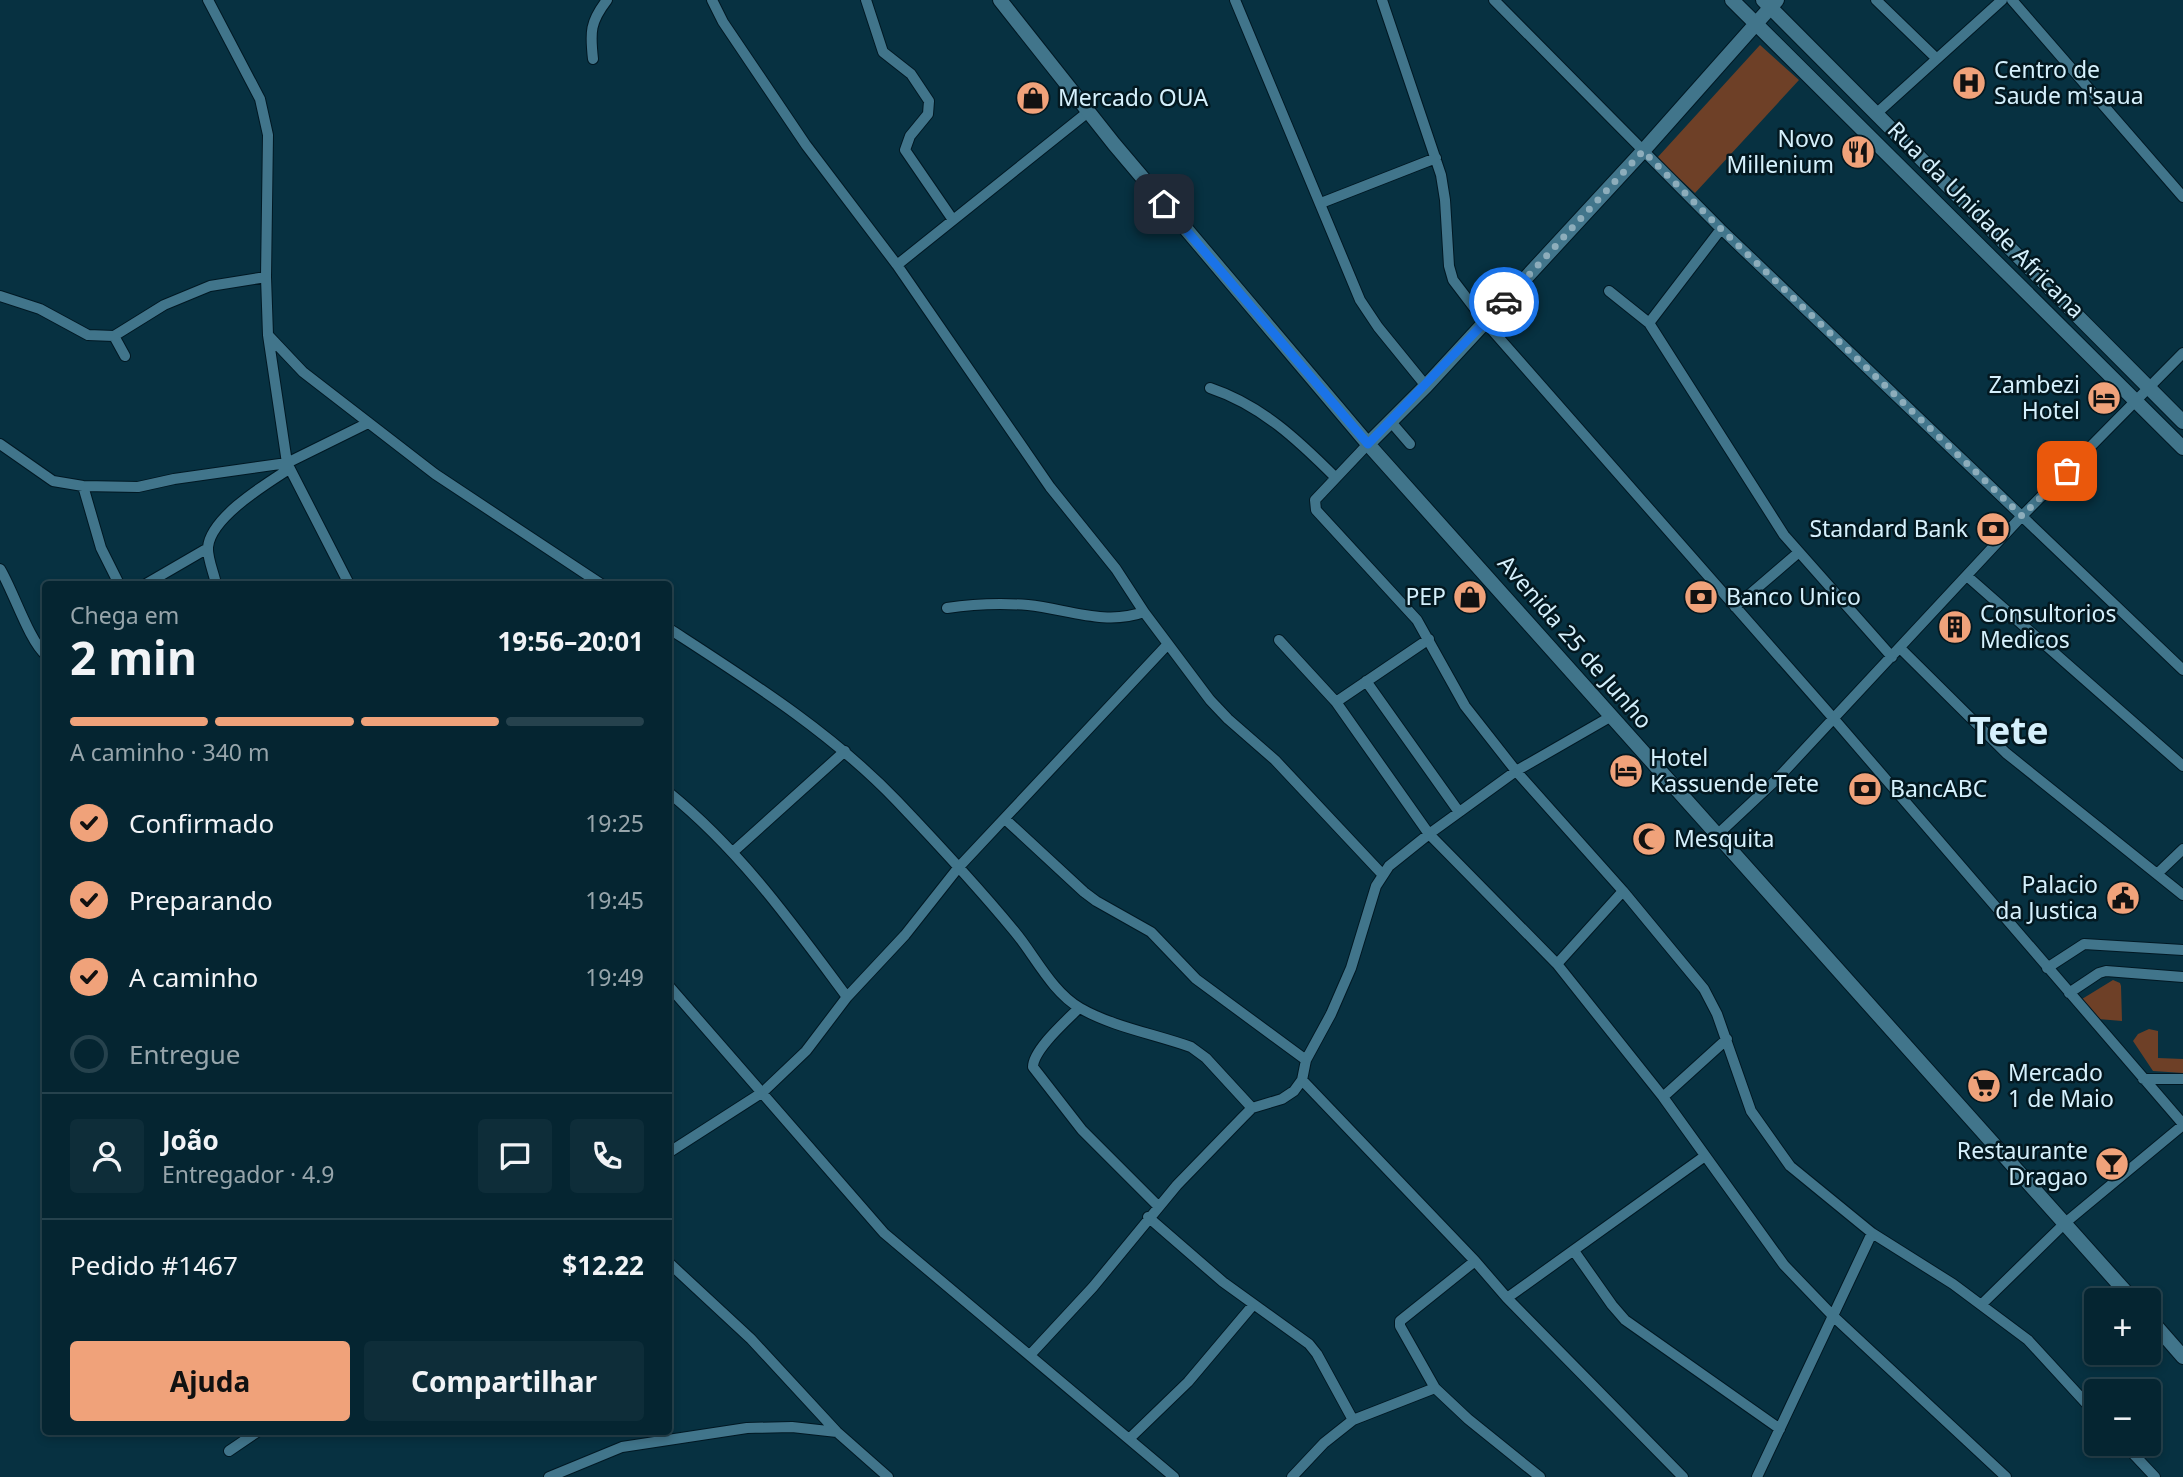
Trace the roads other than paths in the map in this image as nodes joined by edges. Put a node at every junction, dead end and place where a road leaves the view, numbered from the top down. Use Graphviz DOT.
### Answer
graph roads {
  1 [pos="208,0"];
  2 [pos="607,0"];
  3 [pos="712,0"];
  4 [pos="866,0"];
  5 [pos="1000,0"];
  6 [pos="1235,0"];
  7 [pos="1382,0"];
  8 [pos="1494,0"];
  9 [pos="1732,0"];
  10 [pos="1876,0"];
  11 [pos="2002,0"];
  12 [pos="2012,0"];
  13 [pos="1770,3"];
  14 [pos="1756,23"];
  15 [pos="1936,58"];
  16 [pos="593,59"];
  17 [pos="1088,112"];
  18 [pos="1877,113"];
  19 [pos="1643,151"];
  20 [pos="1436,158"];
  21 [pos="2183,197"];
  22 [pos="1321,203"];
  23 [pos="953,220"];
  24 [pos="1721,229"];
  25 [pos="897,265"];
  26 [pos="266,277"];
  27 [pos="1609,291"];
  28 [pos="0,296"];
  29 [pos="1485,323"];
  30 [pos="1649,323"];
  31 [pos="268,335"];
  32 [pos="114,336"];
  33 [pos="2183,353"];
  34 [pos="125,356"];
  35 [pos="1426,386"];
  36 [pos="1210,388"];
  37 [pos="2149,389"];
  38 [pos="2136,402"];
  39 [pos="1391,422"];
  40 [pos="2183,422"];
  41 [pos="368,423"];
  42 [pos="0,444"];
  43 [pos="1368,444"];
  44 [pos="1410,444"];
  45 [pos="2183,448"];
  46 [pos="288,466"];
  47 [pos="1336,478"];
  48 [pos="83,486"];
  49 [pos="2022,516"];
  50 [pos="208,548"];
  51 [pos="1799,552"];
  52 [pos="0,569"];
  53 [pos="1967,576"];
  54 [pos="118,581"];
  55 [pos="151,581"];
  56 [pos="215,581"];
  57 [pos="347,581"];
  58 [pos="596,581"];
  59 [pos="1735,607"];
  60 [pos="947,608"];
  61 [pos="1144,612"];
  62 [pos="672,631"];
  63 [pos="1429,639"];
  64 [pos="1279,640"];
  65 [pos="1168,644"];
  66 [pos="1900,648"];
  67 [pos="42,652"];
  68 [pos="1892,657"];
  69 [pos="2183,670"];
  70 [pos="1367,681"];
  71 [pos="1336,702"];
  72 [pos="1610,717"];
  73 [pos="1834,719"];
  74 [pos="845,751"];
  75 [pos="2183,766"];
  76 [pos="1516,771"];
  77 [pos="672,796"];
  78 [pos="1459,812"];
  79 [pos="1006,819"];
  80 [pos="1429,834"];
  81 [pos="1716,836"];
  82 [pos="2183,849"];
  83 [pos="733,851"];
  84 [pos="958,868"];
  85 [pos="2158,873"];
  86 [pos="1382,874"];
  87 [pos="1623,891"];
  88 [pos="2183,895"];
  89 [pos="2183,950"];
  90 [pos="1557,964"];
  91 [pos="2047,968"];
  92 [pos="2183,977"];
  93 [pos="672,990"];
  94 [pos="2069,993"];
  95 [pos="847,997"];
  96 [pos="1079,1008"];
  97 [pos="1727,1039"];
  98 [pos="1306,1060"];
  99 [pos="2143,1079"];
  100 [pos="2183,1079"];
  101 [pos="1302,1080"];
  102 [pos="763,1092"];
  103 [pos="1664,1097"];
  104 [pos="1252,1108"];
  105 [pos="2183,1124"];
  106 [pos="672,1150"];
  107 [pos="1704,1156"];
  108 [pos="1158,1206"];
  109 [pos="1149,1217"];
  110 [pos="2065,1223"];
  111 [pos="1872,1233"];
  112 [pos="1574,1251"];
  113 [pos="1475,1261"];
  114 [pos="672,1266"];
  115 [pos="2122,1288"];
  116 [pos="1507,1298"];
  117 [pos="1982,1304"];
  118 [pos="1253,1305"];
  119 [pos="1833,1316"];
  120 [pos="2161,1332"];
  121 [pos="1030,1355"];
  122 [pos="2183,1357"];
  123 [pos="1434,1388"];
  124 [pos="2084,1401"];
  125 [pos="1353,1420"];
  126 [pos="1780,1429"];
  127 [pos="837,1432"];
  128 [pos="253,1435"];
  129 [pos="1129,1439"];
  130 [pos="229,1451"];
  131 [pos="2135,1456"];
  132 [pos="549,1477"];
  133 [pos="888,1477"];
  134 [pos="1174,1477"];
  135 [pos="1292,1477"];
  136 [pos="1540,1477"];
  137 [pos="1683,1477"];
  138 [pos="1757,1477"];
  139 [pos="2006,1477"];
  140 [pos="2155,1477"];
  1 -- 26 [label="street"];
  2 -- 16 [label="street"];
  3 -- 25 [label="street"];
  4 -- 23 [label="street"];
  5 -- 17 [label="street, Avenida 25 de Junho"];
  6 -- 22 [label="street"];
  7 -- 20 [label="street"];
  8 -- 19 [label="street"];
  9 -- 14 [label="street, Rua da Unidade Africana"];
  10 -- 15 [label="street"];
  11 -- 15 [label="street"];
  12 -- 21 [label="street"];
  13 -- 14 [label="street"];
  13 -- 18 [label="street, Rua da Unidade Africana"];
  14 -- 19 [label="street"];
  14 -- 38 [label="street, Rua da Unidade Africana"];
  15 -- 18 [label="street"];
  17 -- 23 [label="street"];
  17 -- 43 [label="street, Avenida 25 de Junho"];
  18 -- 37 [label="street, Rua da Unidade Africana"];
  19 -- 24 [label="street"];
  19 -- 29 [label="street"];
  20 -- 22 [label="street"];
  20 -- 29 [label="street"];
  22 -- 35 [label="street"];
  23 -- 25 [label="street"];
  24 -- 30 [label="street"];
  24 -- 49 [label="street"];
  25 -- 61 [label="street"];
  26 -- 31 [label="street"];
  26 -- 32 [label="street"];
  27 -- 30 [label="street"];
  28 -- 32 [label="street"];
  29 -- 35 [label="street"];
  29 -- 59 [label="street"];
  30 -- 51 [label="street"];
  31 -- 41 [label="street"];
  31 -- 46 [label="street"];
  32 -- 34 [label="street"];
  33 -- 37 [label="street"];
  35 -- 39 [label="street"];
  36 -- 47 [label="street"];
  37 -- 38 [label="street"];
  37 -- 40 [label="street, Rua da Unidade Africana"];
  38 -- 45 [label="street, Rua da Unidade Africana"];
  38 -- 49 [label="street"];
  39 -- 43 [label="street"];
  39 -- 44 [label="street"];
  41 -- 46 [label="street"];
  41 -- 58 [label="street"];
  42 -- 48 [label="street"];
  43 -- 47 [label="street"];
  43 -- 72 [label="street, Avenida 25 de Junho"];
  46 -- 48 [label="street"];
  46 -- 50 [label="street"];
  46 -- 57 [label="street"];
  47 -- 63 [label="street"];
  48 -- 54 [label="street"];
  49 -- 53 [label="street"];
  49 -- 69 [label="street"];
  50 -- 55 [label="street"];
  50 -- 56 [label="street"];
  51 -- 59 [label="street"];
  51 -- 68 [label="street"];
  52 -- 67 [label="street"];
  53 -- 66 [label="street"];
  53 -- 75 [label="street"];
  59 -- 73 [label="street"];
  60 -- 61 [label="street"];
  61 -- 65 [label="street"];
  62 -- 74 [label="street"];
  63 -- 70 [label="street"];
  63 -- 76 [label="street"];
  64 -- 71 [label="street"];
  65 -- 79 [label="street"];
  65 -- 86 [label="street"];
  66 -- 68 [label="street"];
  66 -- 85 [label="street"];
  68 -- 73 [label="street"];
  70 -- 71 [label="street"];
  70 -- 78 [label="street"];
  71 -- 80 [label="street"];
  72 -- 76 [label="street"];
  72 -- 81 [label="street, Avenida 25 de Junho"];
  73 -- 81 [label="street"];
  73 -- 91 [label="street"];
  74 -- 83 [label="street"];
  74 -- 84 [label="street"];
  76 -- 78 [label="street"];
  76 -- 87 [label="street"];
  77 -- 83 [label="street"];
  78 -- 80 [label="street"];
  79 -- 84 [label="street"];
  79 -- 98 [label="street"];
  80 -- 86 [label="street"];
  80 -- 90 [label="street"];
  81 -- 110 [label="street, Avenida 25 de Junho"];
  82 -- 85 [label="street"];
  83 -- 95 [label="street"];
  84 -- 95 [label="street"];
  84 -- 96 [label="street"];
  85 -- 88 [label="street"];
  86 -- 98 [label="street"];
  87 -- 90 [label="street"];
  87 -- 97 [label="street"];
  89 -- 91 [label="street"];
  90 -- 103 [label="street"];
  91 -- 94 [label="street"];
  92 -- 94 [label="street"];
  93 -- 102 [label="street"];
  94 -- 99 [label="street"];
  95 -- 102 [label="street"];
  96 -- 104 [label="street"];
  96 -- 108 [label="street"];
  97 -- 103 [label="street"];
  97 -- 111 [label="street"];
  98 -- 101 [label="street"];
  99 -- 100 [label="street"];
  99 -- 105 [label="street"];
  101 -- 104 [label="street"];
  101 -- 113 [label="street"];
  102 -- 106 [label="street"];
  102 -- 121 [label="street"];
  103 -- 107 [label="street"];
  104 -- 108 [label="street"];
  105 -- 110 [label="street"];
  107 -- 112 [label="street"];
  107 -- 119 [label="street"];
  108 -- 109 [label="street"];
  109 -- 118 [label="street"];
  109 -- 121 [label="street"];
  110 -- 115 [label="street, Avenida 25 de Junho"];
  110 -- 117 [label="street"];
  111 -- 117 [label="street"];
  111 -- 119 [label="street"];
  112 -- 116 [label="street"];
  112 -- 126 [label="street"];
  113 -- 116 [label="street"];
  113 -- 123 [label="street"];
  114 -- 127 [label="street"];
  116 -- 137 [label="street"];
  117 -- 124 [label="street"];
  118 -- 125 [label="street"];
  118 -- 129 [label="street"];
  119 -- 126 [label="street"];
  119 -- 139 [label="street"];
  120 -- 122 [label="street"];
  121 -- 129 [label="street"];
  123 -- 125 [label="street"];
  123 -- 136 [label="street"];
  125 -- 135 [label="street"];
  126 -- 138 [label="street"];
  127 -- 132 [label="street"];
  127 -- 133 [label="street"];
  128 -- 130 [label="street"];
  129 -- 134 [label="street"];
  131 -- 140 [label="street"];
}
